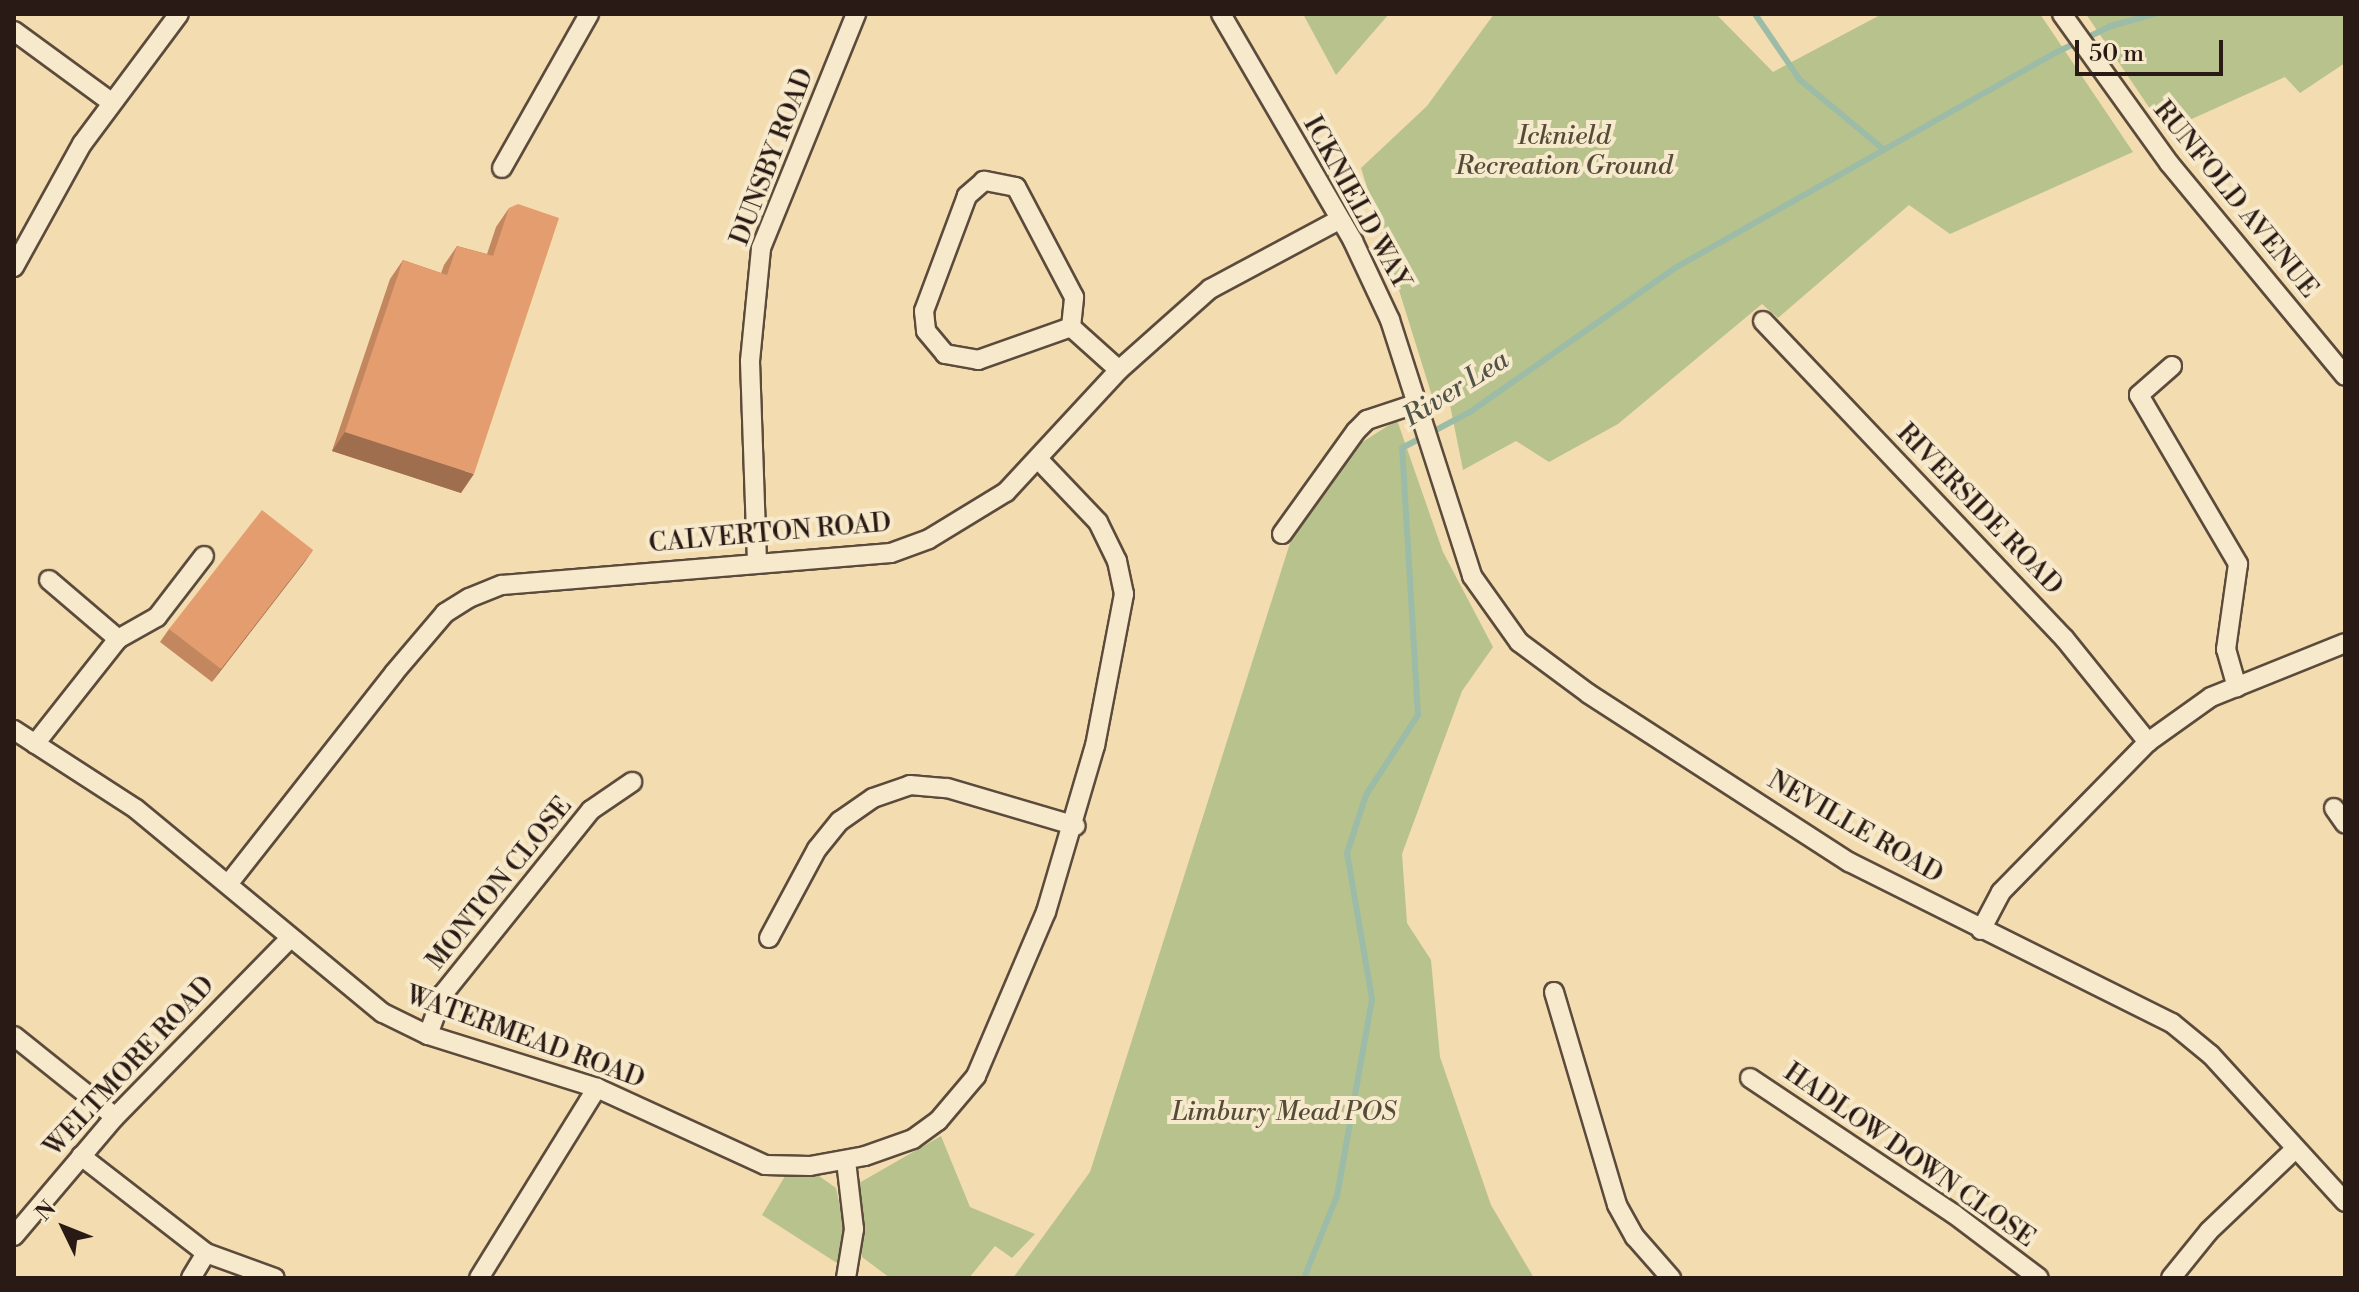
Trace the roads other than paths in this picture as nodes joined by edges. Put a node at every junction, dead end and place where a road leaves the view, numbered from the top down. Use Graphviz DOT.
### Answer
graph roads {
  1 [pos="179,14"];
  2 [pos="589,14"];
  3 [pos="856,14"];
  4 [pos="1221,14"];
  5 [pos="2066,21"];
  6 [pos="14,31"];
  7 [pos="111,102"];
  8 [pos="502,168"];
  9 [pos="1337,221"];
  10 [pos="14,267"];
  11 [pos="1763,321"];
  12 [pos="1071,327"];
  13 [pos="2172,366"];
  14 [pos="1119,370"];
  15 [pos="2345,376"];
  16 [pos="1418,403"];
  17 [pos="1425,427"];
  18 [pos="1038,459"];
  19 [pos="1282,534"];
  20 [pos="204,556"];
  21 [pos="757,562"];
  22 [pos="49,580"];
  23 [pos="118,639"];
  24 [pos="2345,643"];
  25 [pos="2237,687"];
  26 [pos="14,730"];
  27 [pos="2148,742"];
  28 [pos="35,744"];
  29 [pos="632,782"];
  30 [pos="2334,808"];
  31 [pos="2345,824"];
  32 [pos="1076,826"];
  33 [pos="229,883"];
  34 [pos="1981,930"];
  35 [pos="290,938"];
  36 [pos="769,938"];
  37 [pos="1554,992"];
  38 [pos="428,1035"];
  39 [pos="14,1036"];
  40 [pos="1750,1078"];
  41 [pos="597,1088"];
  42 [pos="115,1117"];
  43 [pos="2295,1149"];
  44 [pos="81,1156"];
  45 [pos="846,1161"];
  46 [pos="2345,1202"];
  47 [pos="14,1236"];
  48 [pos="206,1253"];
  49 [pos="191,1278"];
  50 [pos="275,1278"];
  51 [pos="479,1278"];
  52 [pos="846,1278"];
  53 [pos="1671,1278"];
  54 [pos="2039,1278"];
  55 [pos="2171,1278"];
  1 -- 7 [label="street"];
  2 -- 8 [label="street"];
  3 -- 21 [label="street, DUNSBY ROAD"];
  4 -- 9 [label="street, ICKNIELD WAY"];
  5 -- 15 [label="street, RUNFOLD AVENUE"];
  6 -- 7 [label="street"];
  7 -- 10 [label="street"];
  9 -- 14 [label="street, CALVERTON ROAD"];
  9 -- 16 [label="street, ICKNIELD WAY"];
  11 -- 27 [label="street, RIVERSIDE ROAD"];
  12 -- 12 [label="street"];
  12 -- 14 [label="street"];
  13 -- 25 [label="street"];
  14 -- 18 [label="street, CALVERTON ROAD"];
  16 -- 17 [label="street, ICKNIELD WAY"];
  16 -- 19 [label="street"];
  17 -- 34 [label="street, NEVILLE ROAD"];
  18 -- 21 [label="street, CALVERTON ROAD"];
  18 -- 32 [label="street, WATERMEAD ROAD"];
  20 -- 23 [label="street"];
  21 -- 33 [label="street, CALVERTON ROAD"];
  22 -- 23 [label="street"];
  23 -- 28 [label="street"];
  24 -- 25 [label="street"];
  25 -- 27 [label="street"];
  26 -- 28 [label="street, WATERMEAD ROAD"];
  27 -- 34 [label="street"];
  28 -- 33 [label="street, WATERMEAD ROAD"];
  29 -- 38 [label="street, MONTON CLOSE"];
  30 -- 31 [label="street"];
  32 -- 36 [label="street"];
  32 -- 45 [label="street, WATERMEAD ROAD"];
  33 -- 35 [label="street, WATERMEAD ROAD"];
  34 -- 43 [label="street, NEVILLE ROAD"];
  35 -- 38 [label="street, WATERMEAD ROAD"];
  35 -- 42 [label="street, WELTMORE ROAD"];
  37 -- 53 [label="street"];
  38 -- 41 [label="street, WATERMEAD ROAD"];
  39 -- 42 [label="street"];
  40 -- 54 [label="street, HADLOW DOWN CLOSE"];
  41 -- 45 [label="street, WATERMEAD ROAD"];
  41 -- 51 [label="street"];
  42 -- 44 [label="street, WELTMORE ROAD"];
  43 -- 46 [label="street, NEVILLE ROAD"];
  43 -- 55 [label="street"];
  44 -- 47 [label="street, WELTMORE ROAD"];
  44 -- 48 [label="street"];
  45 -- 52 [label="street"];
  48 -- 49 [label="street"];
  48 -- 50 [label="street"];
}
